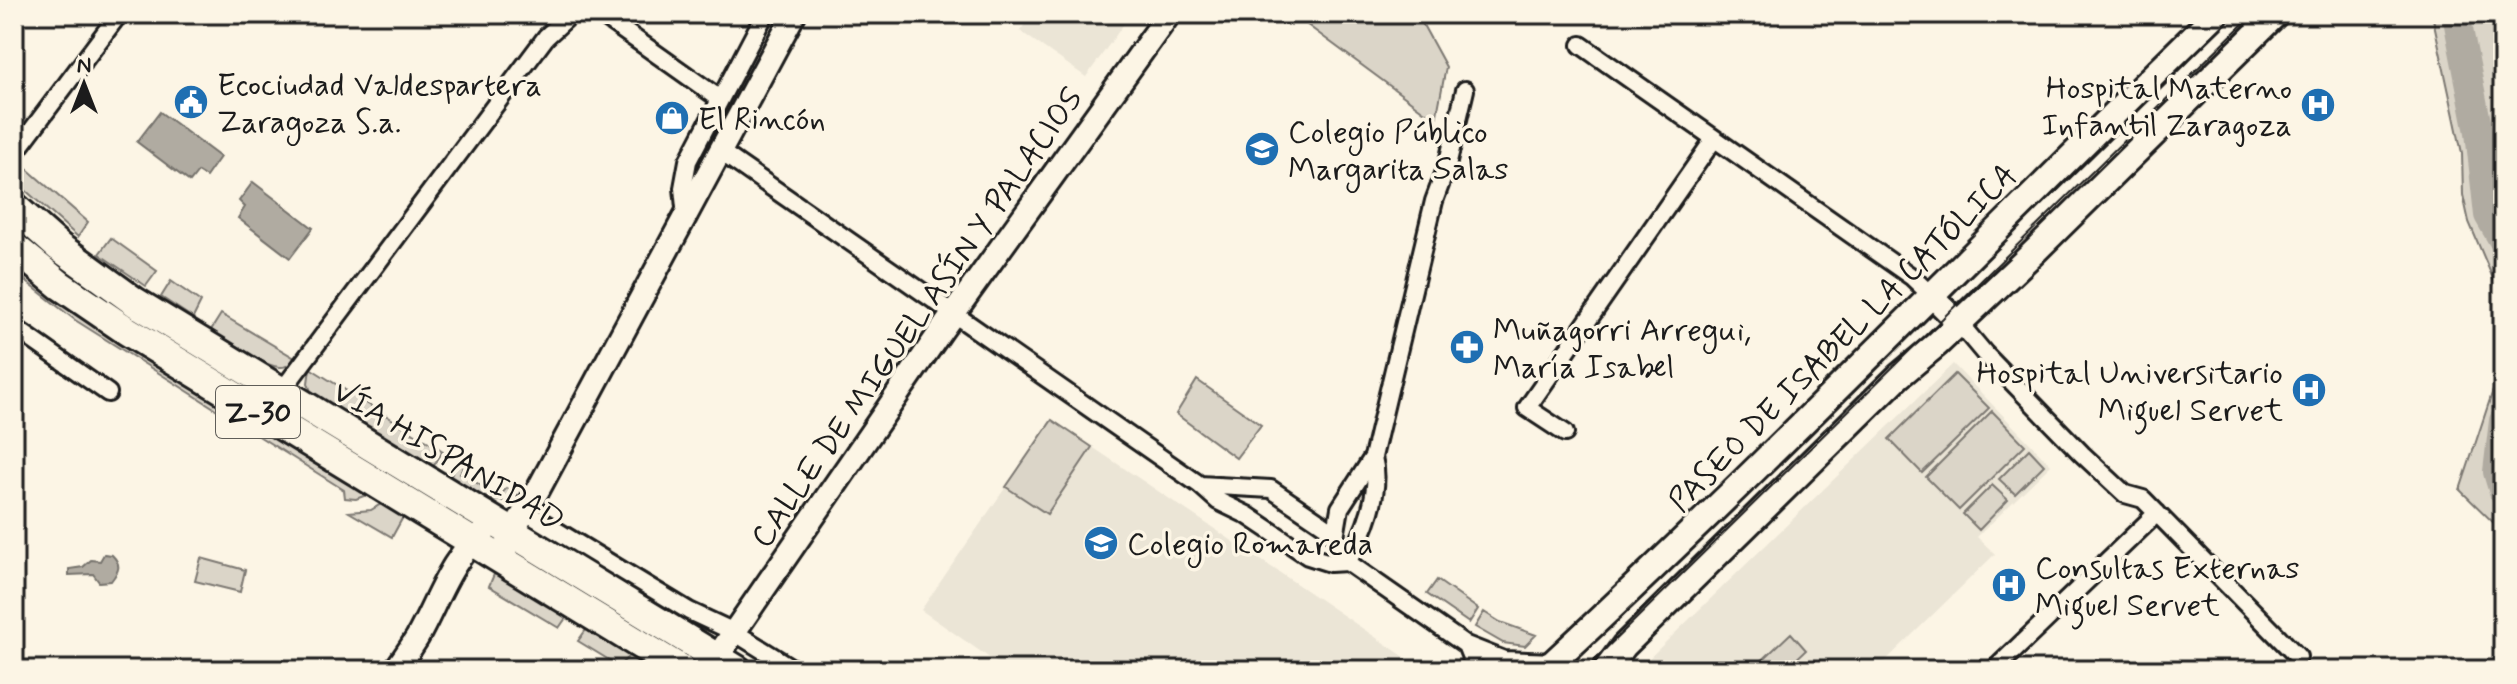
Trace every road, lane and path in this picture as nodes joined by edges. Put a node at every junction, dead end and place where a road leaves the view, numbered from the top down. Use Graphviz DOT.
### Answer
graph roads {
  1 [pos="119,14"];
  2 [pos="601,14"];
  3 [pos="765,14"];
  4 [pos="794,14"];
  5 [pos="1169,14"];
  6 [pos="2216,14"];
  7 [pos="2276,14"];
  8 [pos="558,17"];
  9 [pos="1581,45"];
  10 [pos="1465,90"];
  11 [pos="720,99"];
  12 [pos="1714,139"];
  13 [pos="721,152"];
  14 [pos="14,154"];
  15 [pos="14,207"];
  16 [pos="686,217"];
  17 [pos="14,247"];
  18 [pos="1933,297"];
  19 [pos="955,313"];
  20 [pos="1959,323"];
  21 [pos="14,327"];
  22 [pos="281,392"];
  23 [pos="108,393"];
  24 [pos="1565,433"];
  25 [pos="1373,457"];
  26 [pos="1200,485"];
  27 [pos="1340,508"];
  28 [pos="2157,513"];
  29 [pos="1316,518"];
  30 [pos="511,522"];
  31 [pos="1335,537"];
  32 [pos="471,542"];
  33 [pos="1347,562"];
  34 [pos="509,566"];
  35 [pos="734,632"];
  36 [pos="1466,645"];
  37 [pos="2298,657"];
  38 [pos="721,666"];
  39 [pos="1550,666"];
  40 [pos="395,670"];
  41 [pos="682,670"];
  42 [pos="795,670"];
  43 [pos="1476,670"];
  44 [pos="1606,670"];
  45 [pos="1994,670"];
  1 -- 14 [label="street"];
  2 -- 11 [label="street"];
  3 -- 11 [label="street"];
  4 -- 13 [label="street"];
  5 -- 19 [label="street, CALLE DE MIGUEL ASÍN Y PALACIOS"];
  6 -- 18 [label="main road, PASEO DE ISABEL LA CATÓLICA"];
  7 -- 20 [label="main road, PASEO DE ISABEL LA CATÓLICA"];
  8 -- 22 [label="street"];
  9 -- 12 [label="street"];
  10 -- 25 [label="street"];
  11 -- 16 [label="street"];
  12 -- 18 [label="street"];
  12 -- 24 [label="street"];
  13 -- 16 [label="street"];
  13 -- 19 [label="street"];
  15 -- 22 [label="highway, VÍA HISPANIDAD / Z-30"];
  16 -- 30 [label="street"];
  17 -- 32 [label="highway, VÍA HISPANIDAD / Z-30"];
  18 -- 20 [label="street"];
  18 -- 39 [label="main road, PASEO DE ISABEL LA CATÓLICA"];
  19 -- 26 [label="street"];
  19 -- 35 [label="street, CALLE DE MIGUEL ASÍN Y PALACIOS"];
  20 -- 28 [label="street"];
  20 -- 44 [label="main road, PASEO DE ISABEL LA CATÓLICA"];
  21 -- 23 [label="street"];
  22 -- 30 [label="highway, VÍA HISPANIDAD / Z-30"];
  25 -- 27 [label="street"];
  25 -- 33 [label="street"];
  26 -- 29 [label="street"];
  26 -- 33 [label="street"];
  27 -- 29 [label="street"];
  27 -- 31 [label="street"];
  28 -- 37 [label="street"];
  28 -- 45 [label="street"];
  29 -- 31 [label="street"];
  30 -- 32 [label="street"];
  30 -- 34 [label="street"];
  30 -- 35 [label="street, VÍA HISPANIDAD"];
  30 -- 38 [label="highway, VÍA HISPANIDAD / Z-30"];
  31 -- 33 [label="street"];
  32 -- 34 [label="highway, VÍA HISPANIDAD / Z-30"];
  32 -- 40 [label="street"];
  33 -- 36 [label="street"];
  34 -- 41 [label="highway, VÍA HISPANIDAD / Z-30"];
  35 -- 38 [label="street, CALLE DE MIGUEL ASÍN Y PALACIOS"];
  35 -- 42 [label="street, VÍA HISPANIDAD"];
  36 -- 39 [label="street"];
  36 -- 43 [label="street"];
}
